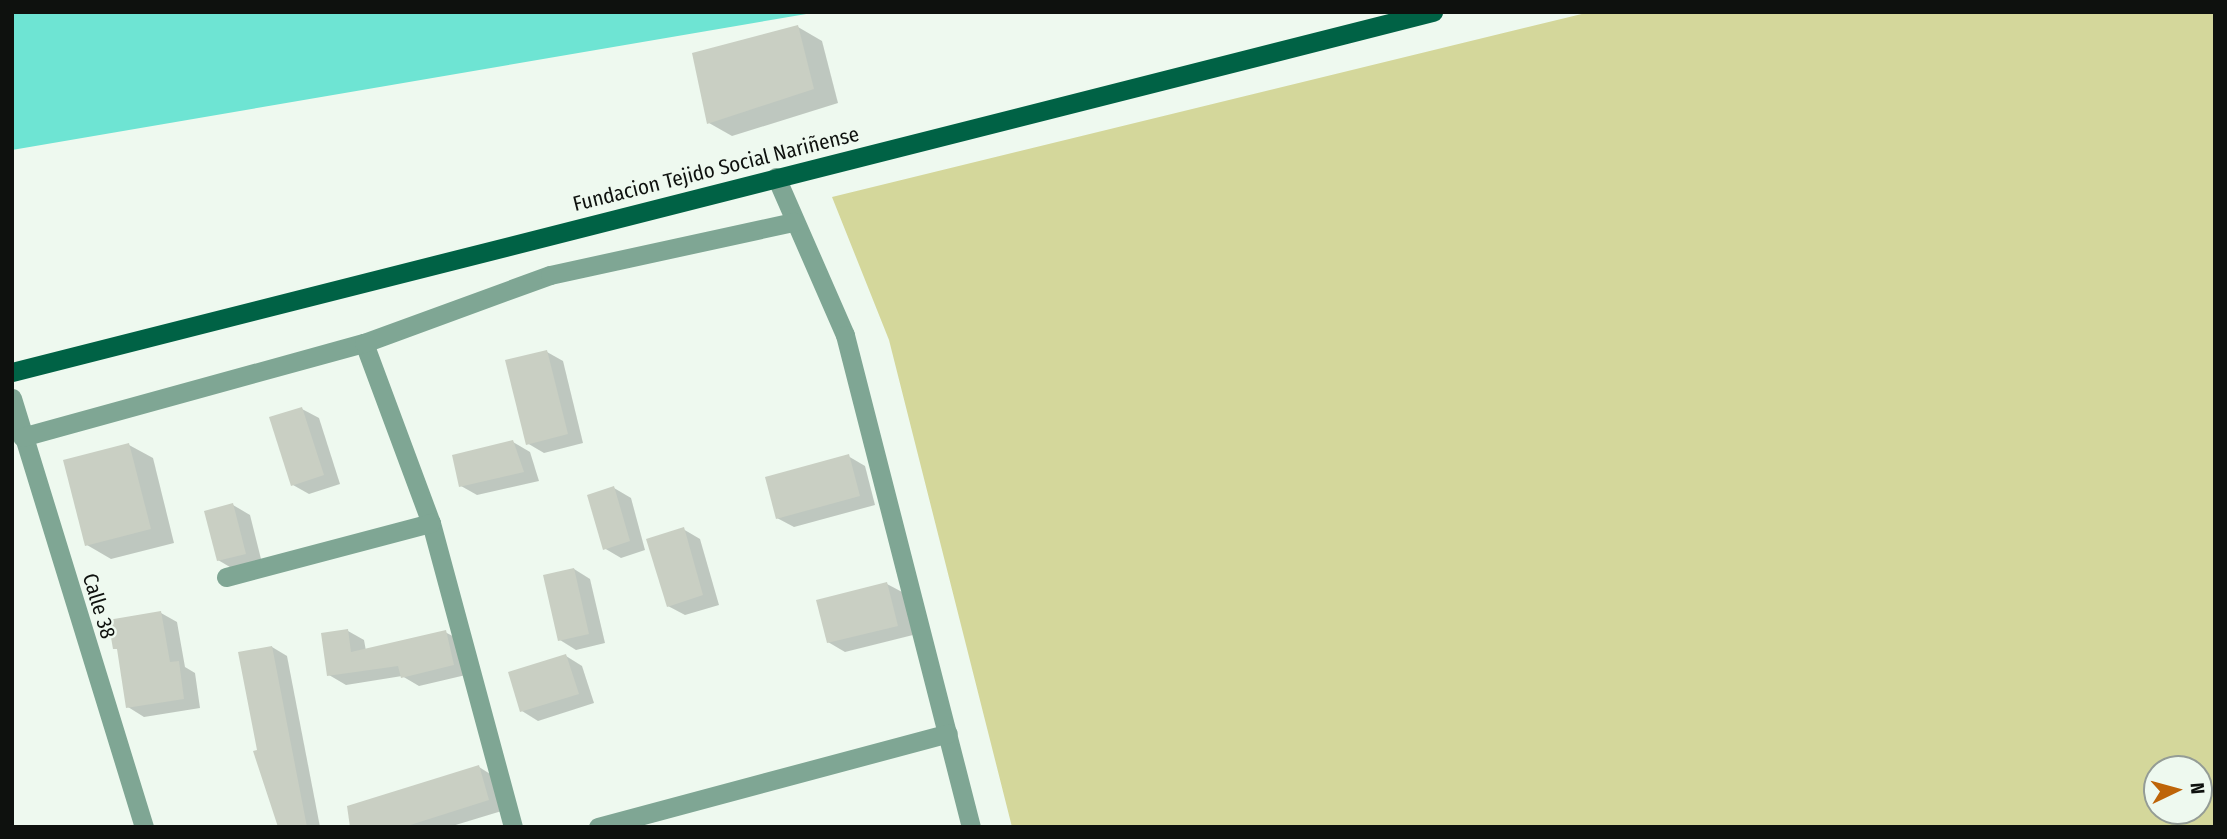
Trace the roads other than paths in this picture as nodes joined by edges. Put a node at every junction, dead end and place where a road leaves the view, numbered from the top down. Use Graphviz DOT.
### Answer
graph roads {
  1 [pos="1433,12"];
  2 [pos="776,177"];
  3 [pos="793,222"];
  4 [pos="365,343"];
  5 [pos="12,372"];
  6 [pos="12,398"];
  7 [pos="22,437"];
  8 [pos="431,523"];
  9 [pos="226,577"];
  10 [pos="948,733"];
  11 [pos="506,825"];
  12 [pos="144,827"];
  13 [pos="598,827"];
  14 [pos="971,827"];
  1 -- 2 [label="main road, Fundacion Tejido Social Nariñense"];
  2 -- 3 [label="street"];
  2 -- 5 [label="main road, Fundacion Tejido Social Nariñense"];
  3 -- 4 [label="street"];
  3 -- 10 [label="street"];
  4 -- 7 [label="street"];
  4 -- 8 [label="street"];
  6 -- 7 [label="street, Calle 38"];
  7 -- 12 [label="street, Calle 38"];
  8 -- 9 [label="street"];
  8 -- 11 [label="street"];
  10 -- 13 [label="street"];
  10 -- 14 [label="street"];
}
